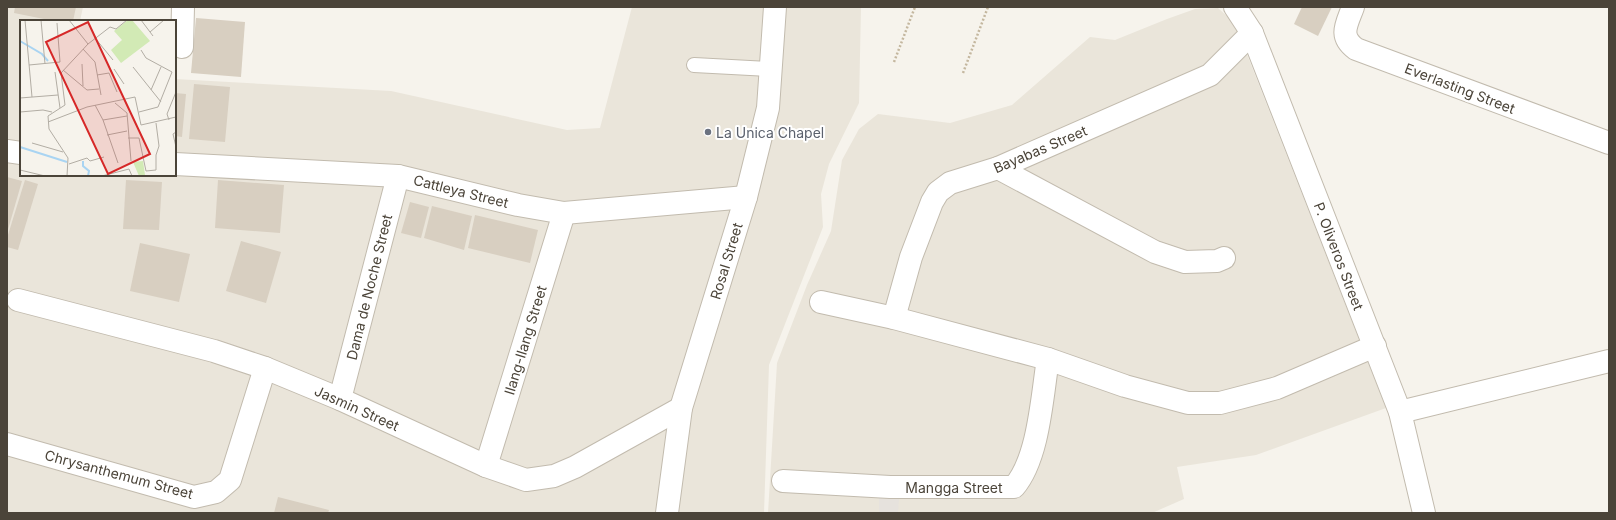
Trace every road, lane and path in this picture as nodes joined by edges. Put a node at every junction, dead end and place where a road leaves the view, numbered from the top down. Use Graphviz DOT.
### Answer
graph roads {
  1 [pos="184,7"];
  2 [pos="775,7"];
  3 [pos="915,7"];
  4 [pos="988,7"];
  5 [pos="1235,7"];
  6 [pos="1353,7"];
  7 [pos="1252,33"];
  8 [pos="182,47"];
  9 [pos="894,62"];
  10 [pos="694,65"];
  11 [pos="770,69"];
  12 [pos="963,73"];
  13 [pos="1609,143"];
  14 [pos="7,151"];
  15 [pos="20,153"];
  16 [pos="176,164"];
  17 [pos="998,168"];
  18 [pos="398,176"];
  19 [pos="746,197"];
  20 [pos="564,214"];
  21 [pos="1224,258"];
  22 [pos="18,300"];
  23 [pos="821,302"];
  24 [pos="894,318"];
  25 [pos="1374,346"];
  26 [pos="1048,359"];
  27 [pos="1609,361"];
  28 [pos="265,368"];
  29 [pos="340,399"];
  30 [pos="681,408"];
  31 [pos="1400,412"];
  32 [pos="7,444"];
  33 [pos="486,466"];
  34 [pos="783,481"];
  35 [pos="667,513"];
  36 [pos="1422,513"];
  1 -- 8 [label="street"];
  2 -- 11 [label="street, Rosal Street"];
  3 -- 9 [label="path"];
  4 -- 12 [label="path"];
  5 -- 7 [label="street, P. Oliveros Street"];
  6 -- 13 [label="street, Everlasting Street"];
  7 -- 17 [label="street, Bayabas Street"];
  7 -- 25 [label="street, P. Oliveros Street"];
  10 -- 11 [label="lane"];
  11 -- 19 [label="street, Rosal Street"];
  14 -- 15 [label="street"];
  16 -- 18 [label="street, Cattleya Street"];
  17 -- 21 [label="street"];
  17 -- 24 [label="street, Bayabas Street"];
  18 -- 20 [label="street, Cattleya Street"];
  18 -- 29 [label="street, Dama de Noche Street"];
  19 -- 20 [label="street, Cattleya Street"];
  19 -- 30 [label="street, Rosal Street"];
  20 -- 33 [label="street, Ilang-Ilang Street"];
  22 -- 28 [label="street, Jasmin Street"];
  23 -- 24 [label="street"];
  24 -- 26 [label="street"];
  25 -- 26 [label="street"];
  25 -- 31 [label="street, P. Oliveros Street"];
  26 -- 34 [label="street, Mangga Street"];
  27 -- 31 [label="street"];
  28 -- 29 [label="street, Jasmin Street"];
  28 -- 32 [label="street, Chrysanthemum Street"];
  29 -- 33 [label="street, Jasmin Street"];
  30 -- 33 [label="street, Jasmin Street"];
  30 -- 35 [label="street, Rosal Street"];
  31 -- 36 [label="street, P. Oliveros Street"];
}
